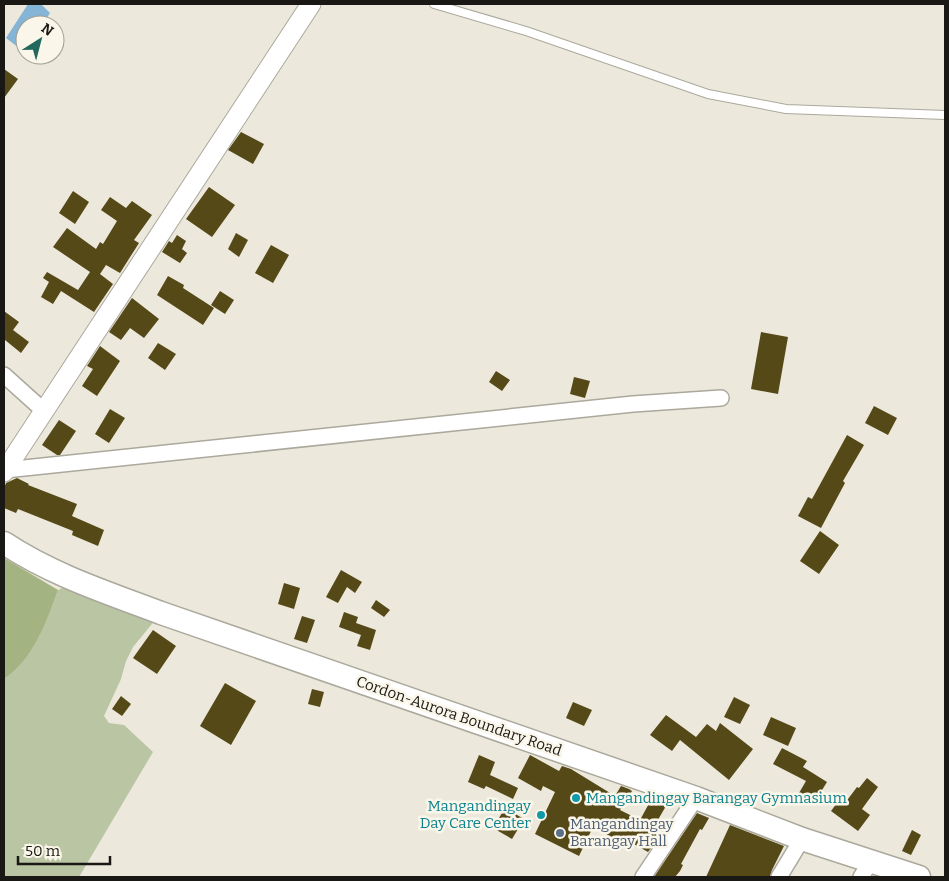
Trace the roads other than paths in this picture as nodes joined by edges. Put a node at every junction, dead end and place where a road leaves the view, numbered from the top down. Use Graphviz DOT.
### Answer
graph roads {
  1 [pos="311,4"];
  2 [pos="434,4"];
  3 [pos="945,116"];
  4 [pos="4,375"];
  5 [pos="721,398"];
  6 [pos="44,412"];
  7 [pos="4,471"];
  8 [pos="4,543"];
  9 [pos="696,798"];
  10 [pos="802,838"];
  11 [pos="874,869"];
  12 [pos="643,877"];
  13 [pos="779,877"];
  14 [pos="919,877"];
  1 -- 6 [label="street"];
  2 -- 3 [label="lane"];
  4 -- 6 [label="street"];
  5 -- 7 [label="street"];
  6 -- 7 [label="street"];
  8 -- 9 [label="main road, Cordon-Aurora Boundary Road"];
  9 -- 10 [label="main road, Cordon-Aurora Boundary Road"];
  9 -- 12 [label="street"];
  10 -- 11 [label="main road, Cordon-Aurora Boundary Road"];
  10 -- 13 [label="street"];
  11 -- 14 [label="main road, Cordon-Aurora Boundary Road"];
}
